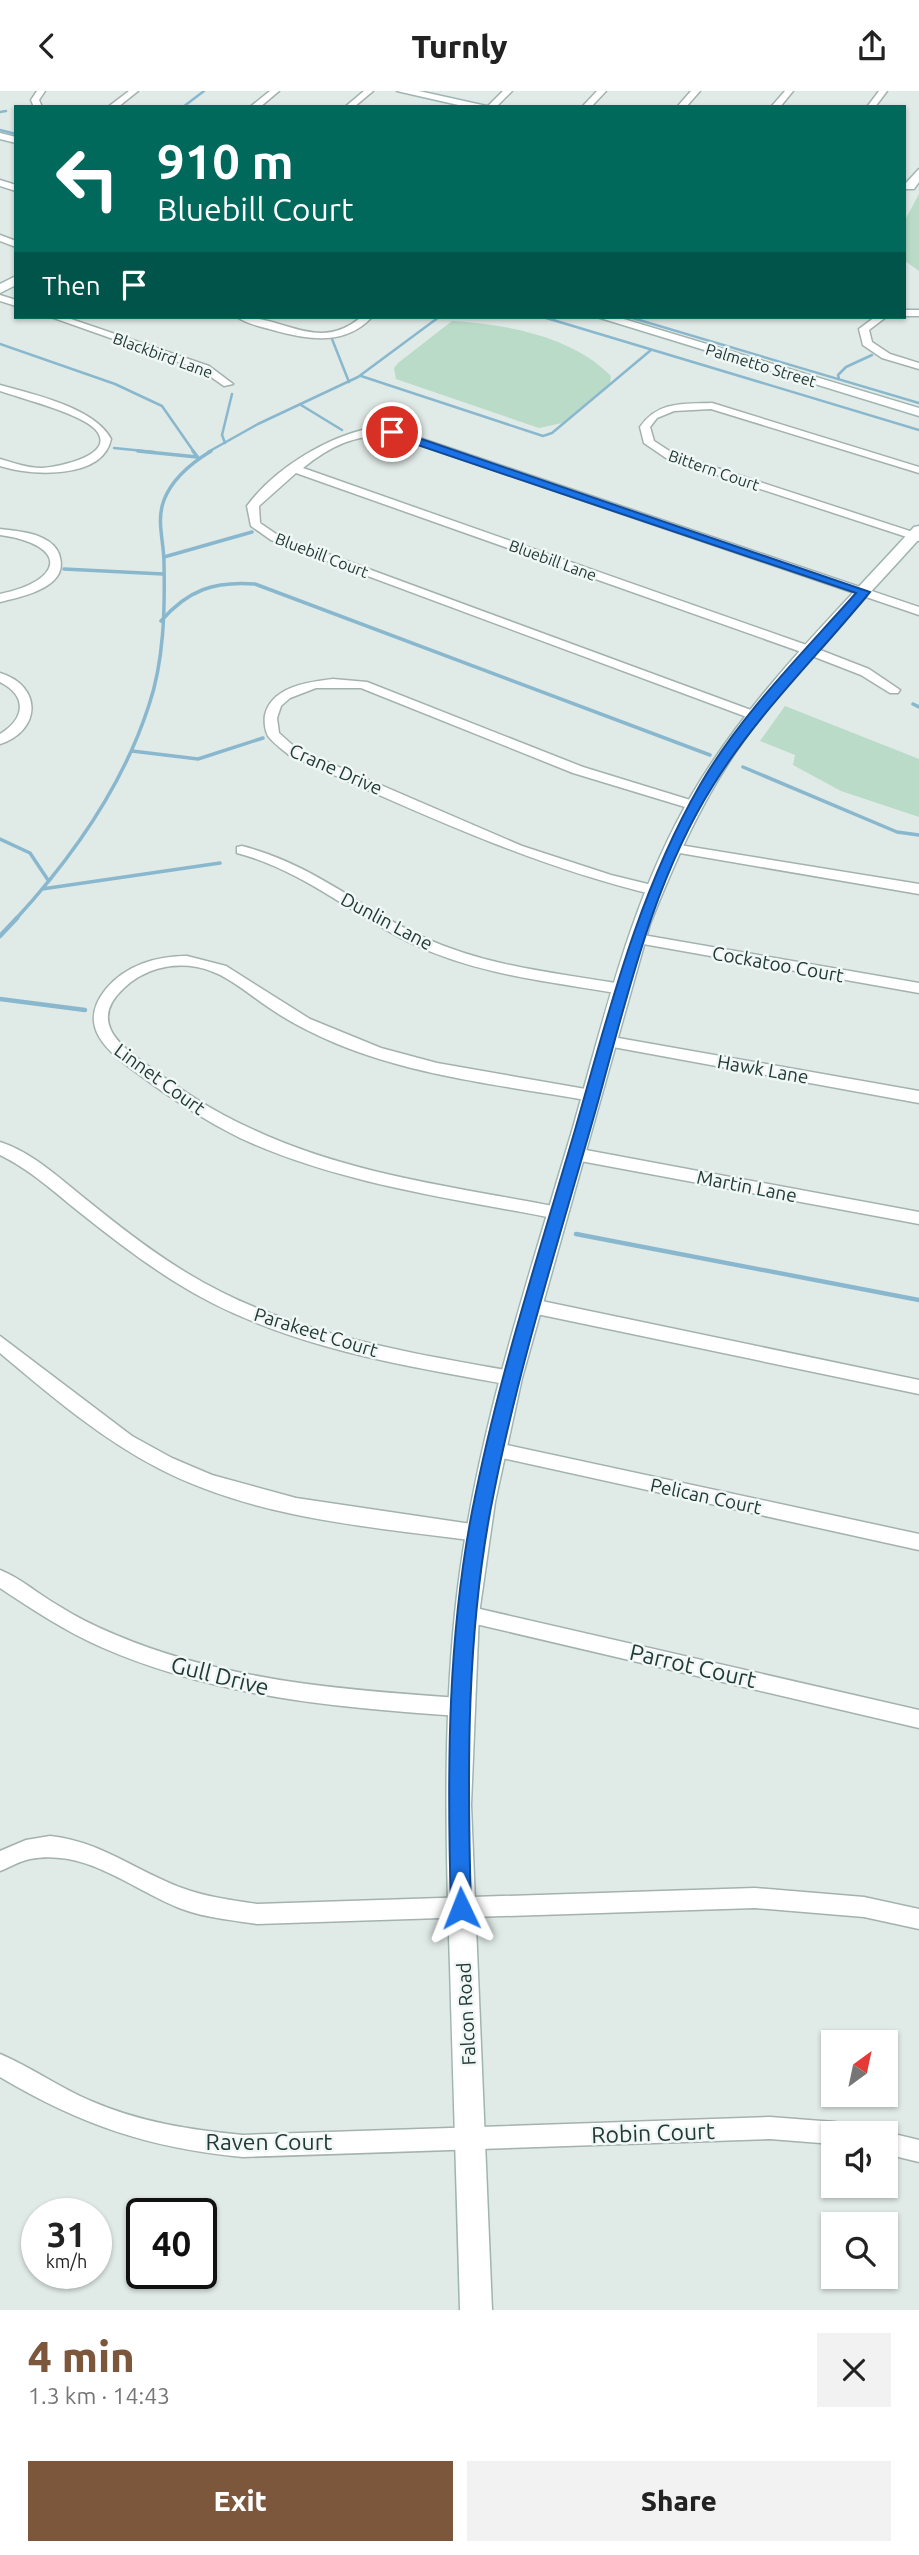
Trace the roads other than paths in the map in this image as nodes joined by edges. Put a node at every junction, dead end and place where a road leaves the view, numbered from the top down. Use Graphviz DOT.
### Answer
graph roads {
  1 [pos="134,91"];
  2 [pos="275,91"];
  3 [pos="369,91"];
  4 [pos="508,91"];
  5 [pos="602,91"];
  6 [pos="696,91"];
  7 [pos="789,91"];
  8 [pos="410,92"];
  9 [pos="448,104"];
  10 [pos="115,105"];
  11 [pos="257,105"];
  12 [pos="352,105"];
  13 [pos="491,105"];
  14 [pos="588,105"];
  15 [pos="683,105"];
  16 [pos="777,105"];
  17 [pos="919,173"];
  18 [pos="911,186"];
  19 [pos="62,319"];
  20 [pos="248,319"];
  21 [pos="364,319"];
  22 [pos="611,319"];
  23 [pos="878,319"];
  24 [pos="919,366"];
  25 [pos="228,384"];
  26 [pos="0,388"];
  27 [pos="919,412"];
  28 [pos="0,462"];
  29 [pos="296,469"];
  30 [pos="919,470"];
  31 [pos="0,532"];
  32 [pos="917,535"];
  33 [pos="864,592"];
  34 [pos="0,599"];
  35 [pos="919,611"];
  36 [pos="811,651"];
  37 [pos="0,677"];
  38 [pos="894,690"];
  39 [pos="755,716"];
  40 [pos="0,740"];
  41 [pos="695,806"];
  42 [pos="673,848"];
  43 [pos="242,850"];
  44 [pos="919,889"];
  45 [pos="654,890"];
  46 [pos="637,939"];
  47 [pos="919,988"];
  48 [pos="622,989"];
  49 [pos="607,1041"];
  50 [pos="592,1095"];
  51 [pos="919,1097"];
  52 [pos="0,1148"];
  53 [pos="575,1154"];
  54 [pos="558,1213"];
  55 [pos="919,1218"];
  56 [pos="532,1306"];
  57 [pos="0,1343"];
  58 [pos="511,1378"];
  59 [pos="919,1387"];
  60 [pos="493,1449"];
  61 [pos="478,1533"];
  62 [pos="919,1542"];
  63 [pos="0,1578"];
  64 [pos="467,1614"];
  65 [pos="460,1707"];
  66 [pos="919,1719"];
  67 [pos="0,1861"];
  68 [pos="461,1908"];
  69 [pos="919,1919"];
  70 [pos="0,2065"];
  71 [pos="821,2132"];
  72 [pos="471,2137"];
  73 [pos="898,2146"];
  74 [pos="919,2151"];
  75 [pos="476,2310"];
  1 -- 10 [label="street"];
  2 -- 11 [label="street"];
  3 -- 12 [label="street"];
  4 -- 13 [label="street"];
  5 -- 14 [label="street"];
  6 -- 15 [label="street"];
  7 -- 16 [label="street"];
  8 -- 9 [label="street"];
  17 -- 18 [label="street"];
  19 -- 25 [label="street, Blackbird Lane"];
  20 -- 21 [label="street"];
  22 -- 27 [label="street, Palmetto Street"];
  23 -- 24 [label="street"];
  26 -- 28 [label="street"];
  29 -- 33 [label="street, Bluebill Court"];
  29 -- 36 [label="street, Bluebill Lane"];
  29 -- 39 [label="street, Bluebill Court"];
  30 -- 32 [label="street, Bittern Court"];
  31 -- 34 [label="street"];
  32 -- 33 [label="street, Falcon Road"];
  33 -- 35 [label="street, Bluebill Court"];
  33 -- 36 [label="street, Falcon Road"];
  36 -- 38 [label="street, Bluebill Lane"];
  36 -- 39 [label="street, Falcon Road"];
  37 -- 40 [label="street"];
  39 -- 41 [label="street, Falcon Road"];
  41 -- 42 [label="street, Falcon Road"];
  41 -- 45 [label="street, Crane Drive"];
  42 -- 44 [label="street"];
  42 -- 45 [label="street, Falcon Road"];
  43 -- 48 [label="street, Dunlin Lane"];
  45 -- 46 [label="street, Falcon Road"];
  46 -- 47 [label="street, Cockatoo Court"];
  46 -- 48 [label="street, Falcon Road"];
  48 -- 49 [label="street, Falcon Road"];
  49 -- 50 [label="street, Falcon Road"];
  49 -- 51 [label="street, Hawk Lane"];
  50 -- 53 [label="street, Falcon Road"];
  50 -- 54 [label="street, Linnet Court"];
  52 -- 58 [label="street, Parakeet Court"];
  53 -- 54 [label="street, Falcon Road"];
  53 -- 55 [label="street, Martin Lane"];
  54 -- 56 [label="street, Falcon Road"];
  56 -- 58 [label="street, Falcon Road"];
  56 -- 59 [label="street"];
  57 -- 61 [label="street"];
  58 -- 60 [label="street, Falcon Road"];
  60 -- 61 [label="street, Falcon Road"];
  60 -- 62 [label="street, Pelican Court"];
  61 -- 64 [label="street, Falcon Road"];
  63 -- 65 [label="street, Gull Drive"];
  64 -- 65 [label="street, Falcon Road"];
  64 -- 66 [label="street, Parrot Court"];
  65 -- 68 [label="street, Falcon Road"];
  67 -- 68 [label="street"];
  68 -- 69 [label="street"];
  68 -- 72 [label="street, Falcon Road"];
  70 -- 72 [label="street, Raven Court"];
  71 -- 72 [label="street, Robin Court"];
  72 -- 75 [label="street, Falcon Road"];
  73 -- 74 [label="street"];
}
